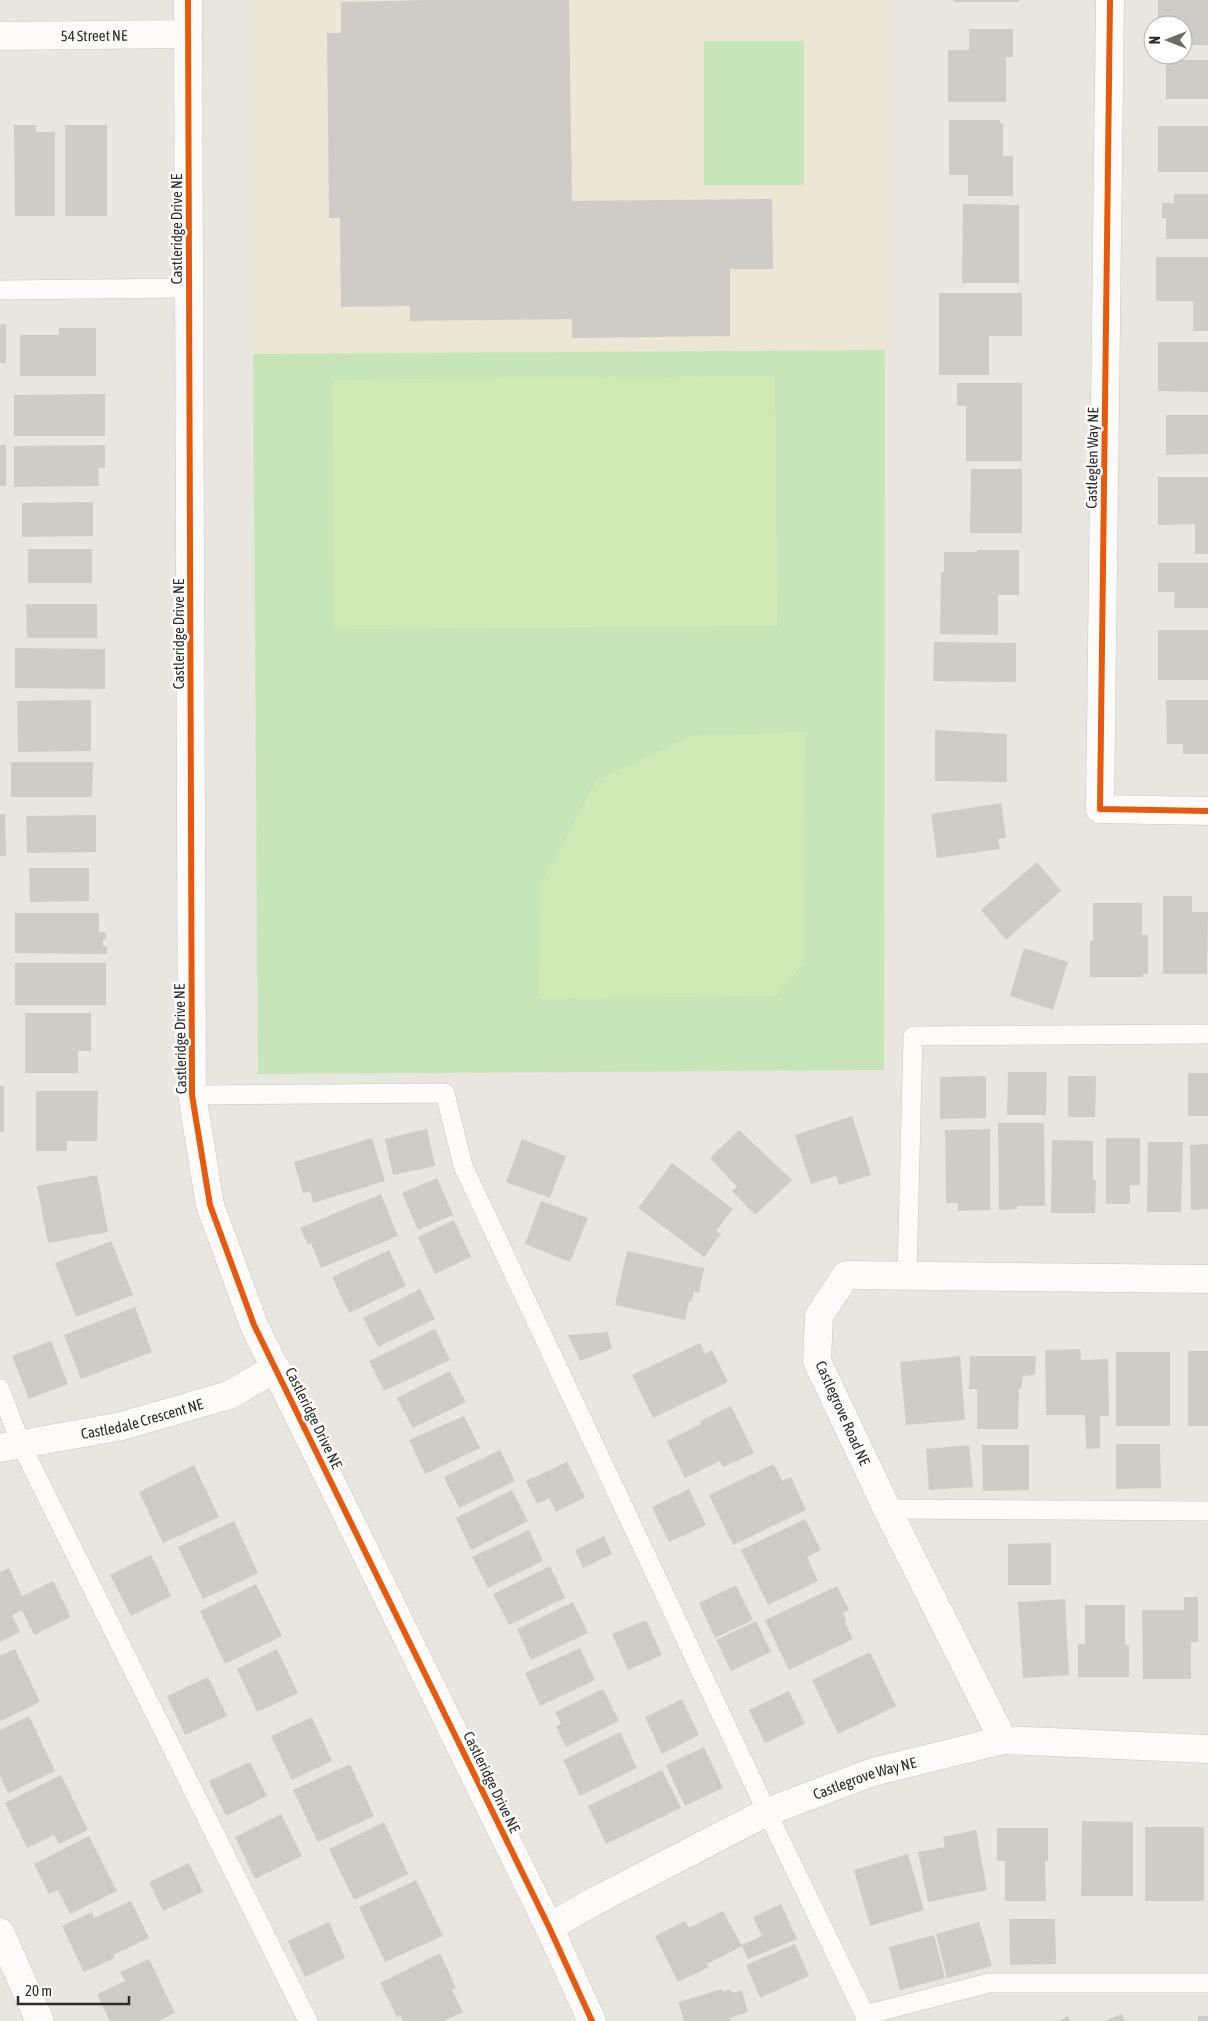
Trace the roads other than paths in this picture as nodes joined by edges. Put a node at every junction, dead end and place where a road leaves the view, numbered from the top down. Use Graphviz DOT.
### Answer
graph roads {
  1 [pos="188,0"];
  2 [pos="1110,0"];
  3 [pos="188,34"];
  4 [pos="0,36"];
  5 [pos="189,288"];
  6 [pos="0,290"];
  7 [pos="1208,811"];
  8 [pos="1208,1034"];
  9 [pos="192,1095"];
  10 [pos="907,1275"];
  11 [pos="1208,1279"];
  12 [pos="276,1368"];
  13 [pos="0,1389"];
  14 [pos="10,1446"];
  15 [pos="887,1509"];
  16 [pos="1208,1511"];
  17 [pos="1003,1740"];
  18 [pos="1208,1749"];
  19 [pos="767,1812"];
  20 [pos="550,1927"];
  21 [pos="0,1932"];
  22 [pos="1208,1983"];
  23 [pos="865,2018"];
  24 [pos="40,2021"];
  25 [pos="308,2021"];
  26 [pos="592,2021"];
  1 -- 3 [label="street, Castleridge Drive NE"];
  2 -- 7 [label="street, Castleglen Way NE"];
  3 -- 4 [label="street, 54 Street NE"];
  3 -- 5 [label="street, Castleridge Drive NE"];
  5 -- 6 [label="lane"];
  5 -- 9 [label="street, Castleridge Drive NE"];
  8 -- 10 [label="lane"];
  9 -- 12 [label="street, Castleridge Drive NE"];
  9 -- 19 [label="lane"];
  10 -- 11 [label="street, Castlegrove Road NE"];
  10 -- 15 [label="street, Castlegrove Road NE"];
  12 -- 14 [label="street, Castledale Crescent NE"];
  12 -- 20 [label="street, Castleridge Drive NE"];
  13 -- 14 [label="lane"];
  14 -- 25 [label="lane"];
  15 -- 16 [label="lane"];
  15 -- 17 [label="street, Castlegrove Road NE"];
  17 -- 18 [label="street, Castlegrove Way NE"];
  17 -- 19 [label="street, Castlegrove Way NE"];
  19 -- 20 [label="street, Castlegrove Way NE"];
  19 -- 23 [label="lane"];
  20 -- 26 [label="street, Castleridge Drive NE"];
  21 -- 24 [label="street"];
  22 -- 23 [label="lane"];
}
